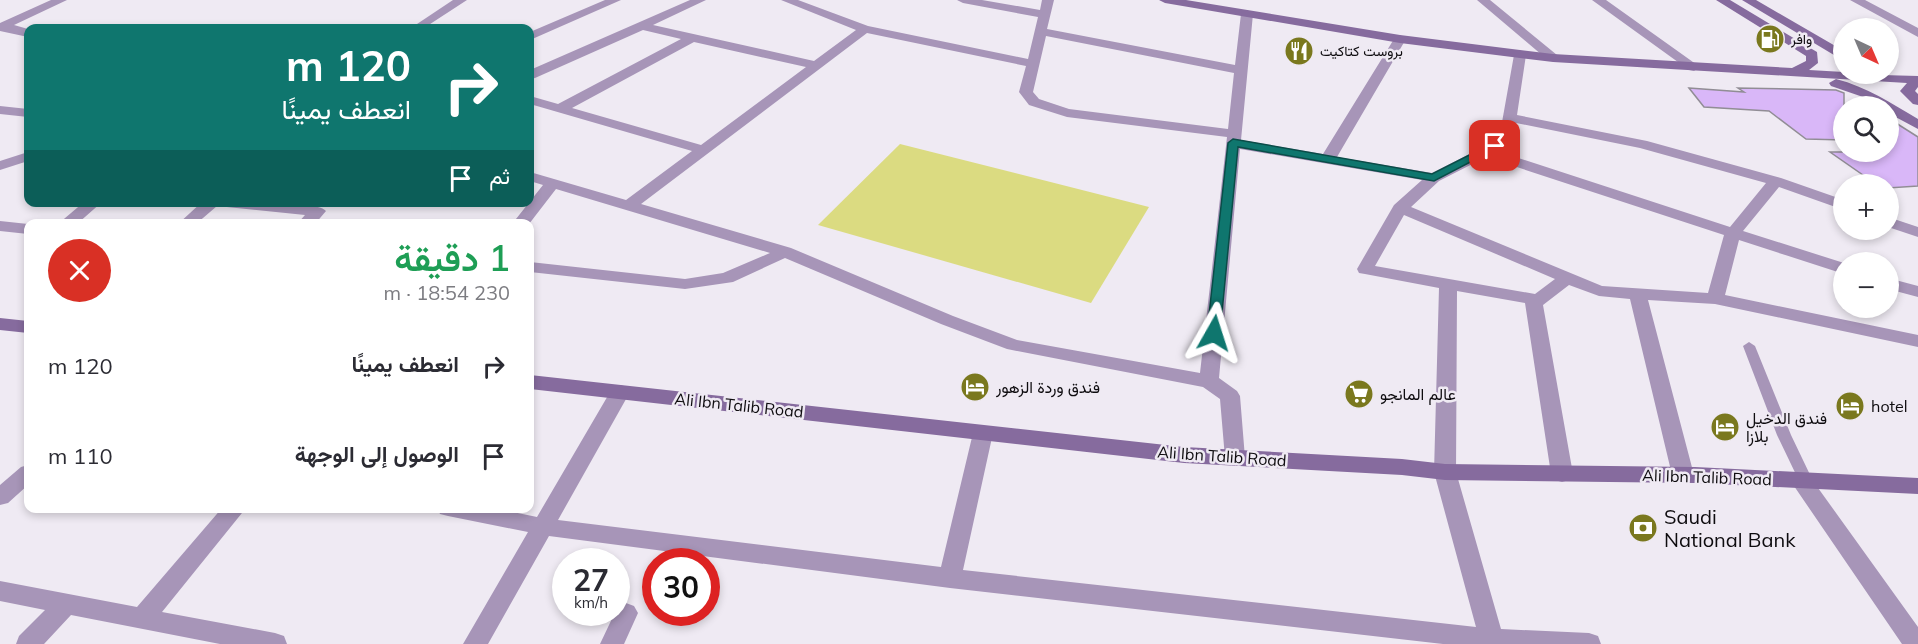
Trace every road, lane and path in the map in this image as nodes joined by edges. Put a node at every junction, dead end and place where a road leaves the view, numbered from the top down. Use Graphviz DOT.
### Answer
graph roads {
  1 [pos="61,0"];
  2 [pos="460,0"];
  3 [pos="615,0"];
  4 [pos="700,0"];
  5 [pos="787,0"];
  6 [pos="963,0"];
  7 [pos="1048,0"];
  8 [pos="1166,0"];
  9 [pos="1483,0"];
  10 [pos="1598,0"];
  11 [pos="1722,0"];
  12 [pos="1748,0"];
  13 [pos="1856,0"];
  14 [pos="1247,14"];
  15 [pos="1045,15"];
  16 [pos="423,24"];
  17 [pos="1,26"];
  18 [pos="642,26"];
  19 [pos="1905,26"];
  20 [pos="1918,27"];
  21 [pos="866,29"];
  22 [pos="1041,31"];
  23 [pos="24,32"];
  24 [pos="1918,33"];
  25 [pos="534,34"];
  26 [pos="693,37"];
  27 [pos="1400,39"];
  28 [pos="1833,50"];
  29 [pos="1520,55"];
  30 [pos="1553,58"];
  31 [pos="1032,64"];
  32 [pos="817,66"];
  33 [pos="1694,67"];
  34 [pos="1241,70"];
  35 [pos="534,73"];
  36 [pos="1793,74"];
  37 [pos="1899,75"];
  38 [pos="1917,80"];
  39 [pos="1867,96"];
  40 [pos="534,101"];
  41 [pos="1918,101"];
  42 [pos="560,109"];
  43 [pos="0,110"];
  44 [pos="24,113"];
  45 [pos="1899,114"];
  46 [pos="1510,118"];
  47 [pos="1918,125"];
  48 [pos="1234,139"];
  49 [pos="703,150"];
  50 [pos="1484,152"];
  51 [pos="24,157"];
  52 [pos="1328,159"];
  53 [pos="0,166"];
  54 [pos="534,177"];
  55 [pos="1434,178"];
  56 [pos="1776,181"];
  57 [pos="553,183"];
  58 [pos="1833,201"];
  59 [pos="628,206"];
  60 [pos="88,207"];
  61 [pos="206,207"];
  62 [pos="275,207"];
  63 [pos="534,207"];
  64 [pos="534,207"];
  65 [pos="1400,208"];
  66 [pos="73,219"];
  67 [pos="192,219"];
  68 [pos="310,219"];
  69 [pos="524,219"];
  70 [pos="0,226"];
  71 [pos="1899,226"];
  72 [pos="24,229"];
  73 [pos="1918,232"];
  74 [pos="1732,234"];
  75 [pos="784,252"];
  76 [pos="1833,266"];
  77 [pos="534,267"];
  78 [pos="1568,278"];
  79 [pos="1448,284"];
  80 [pos="1899,286"];
  81 [pos="1918,292"];
  82 [pos="1638,294"];
  83 [pos="1715,299"];
  84 [pos="1538,300"];
  85 [pos="0,324"];
  86 [pos="24,327"];
  87 [pos="1918,341"];
  88 [pos="1749,346"];
  89 [pos="1209,381"];
  90 [pos="534,382"];
  91 [pos="620,392"];
  92 [pos="983,433"];
  93 [pos="1235,458"];
  94 [pos="1445,472"];
  95 [pos="1562,474"];
  96 [pos="1683,475"];
  97 [pos="24,476"];
  98 [pos="1803,481"];
  99 [pos="1918,486"];
  100 [pos="0,497"];
  101 [pos="231,513"];
  102 [pos="473,513"];
  103 [pos="544,527"];
  104 [pos="950,578"];
  105 [pos="0,591"];
  106 [pos="66,604"];
  107 [pos="142,619"];
  108 [pos="620,626"];
  109 [pos="1493,642"];
  110 [pos="261,643"];
  111 [pos="28,644"];
  112 [pos="475,644"];
  113 [pos="612,644"];
  114 [pos="1589,644"];
  115 [pos="1916,644"];
  1 -- 17 [label="street"];
  2 -- 16 [label="street"];
  3 -- 25 [label="street"];
  4 -- 18 [label="street"];
  5 -- 21 [label="street"];
  6 -- 15 [label="street"];
  7 -- 15 [label="street"];
  8 -- 14 [label="main road"];
  9 -- 30 [label="street"];
  10 -- 33 [label="street"];
  11 -- 36 [label="main road"];
  12 -- 28 [label="main road"];
  13 -- 19 [label="street"];
  14 -- 27 [label="main road"];
  14 -- 34 [label="street"];
  15 -- 22 [label="street"];
  17 -- 23 [label="street"];
  18 -- 26 [label="street"];
  18 -- 35 [label="street"];
  19 -- 20 [label="street"];
  19 -- 24 [label="street"];
  21 -- 31 [label="street"];
  21 -- 32 [label="street"];
  22 -- 31 [label="street"];
  22 -- 34 [label="street"];
  26 -- 32 [label="street"];
  26 -- 42 [label="street"];
  27 -- 29 [label="main road"];
  27 -- 52 [label="street"];
  29 -- 30 [label="main road"];
  29 -- 46 [label="street"];
  30 -- 33 [label="main road"];
  31 -- 48 [label="street"];
  32 -- 49 [label="street"];
  33 -- 36 [label="main road"];
  34 -- 48 [label="street"];
  36 -- 38 [label="main road"];
  36 -- 39 [label="main road"];
  37 -- 38 [label="main road"];
  38 -- 41 [label="main road"];
  40 -- 42 [label="street"];
  42 -- 49 [label="street"];
  43 -- 44 [label="street"];
  45 -- 47 [label="main road"];
  46 -- 50 [label="street"];
  46 -- 56 [label="street"];
  48 -- 52 [label="street"];
  48 -- 89 [label="street"];
  49 -- 59 [label="street"];
  50 -- 55 [label="street"];
  50 -- 74 [label="street"];
  51 -- 53 [label="street"];
  52 -- 55 [label="street"];
  54 -- 57 [label="street"];
  55 -- 65 [label="street"];
  56 -- 58 [label="street"];
  56 -- 74 [label="street"];
  57 -- 59 [label="street"];
  57 -- 64 [label="street"];
  59 -- 75 [label="street"];
  60 -- 66 [label="street"];
  61 -- 67 [label="street"];
  62 -- 68 [label="street"];
  63 -- 69 [label="street"];
  65 -- 78 [label="street"];
  65 -- 79 [label="street"];
  70 -- 72 [label="street"];
  71 -- 73 [label="street"];
  74 -- 76 [label="street"];
  74 -- 83 [label="street"];
  75 -- 77 [label="street"];
  75 -- 89 [label="street"];
  78 -- 82 [label="street"];
  78 -- 84 [label="street"];
  79 -- 84 [label="street"];
  79 -- 94 [label="street"];
  80 -- 81 [label="street"];
  82 -- 83 [label="street"];
  82 -- 96 [label="street"];
  83 -- 87 [label="street"];
  84 -- 95 [label="street"];
  85 -- 86 [label="main road"];
  88 -- 98 [label="lane"];
  89 -- 93 [label="street"];
  90 -- 91 [label="main road, Ali Ibn Talib Road"];
  91 -- 92 [label="main road, Ali Ibn Talib Road"];
  91 -- 103 [label="street"];
  92 -- 93 [label="main road, Ali Ibn Talib Road"];
  92 -- 104 [label="street"];
  93 -- 94 [label="main road, Ali Ibn Talib Road"];
  94 -- 95 [label="main road, Ali Ibn Talib Road"];
  94 -- 109 [label="street"];
  95 -- 96 [label="main road, Ali Ibn Talib Road"];
  96 -- 98 [label="main road, Ali Ibn Talib Road"];
  97 -- 100 [label="street"];
  98 -- 99 [label="main road, Ali Ibn Talib Road"];
  98 -- 115 [label="street"];
  101 -- 107 [label="street"];
  102 -- 103 [label="street"];
  103 -- 104 [label="street"];
  103 -- 112 [label="street"];
  104 -- 109 [label="street"];
  105 -- 106 [label="street"];
  106 -- 107 [label="street"];
  106 -- 111 [label="street"];
  107 -- 110 [label="street"];
  108 -- 113 [label="street"];
  109 -- 114 [label="street"];
}
